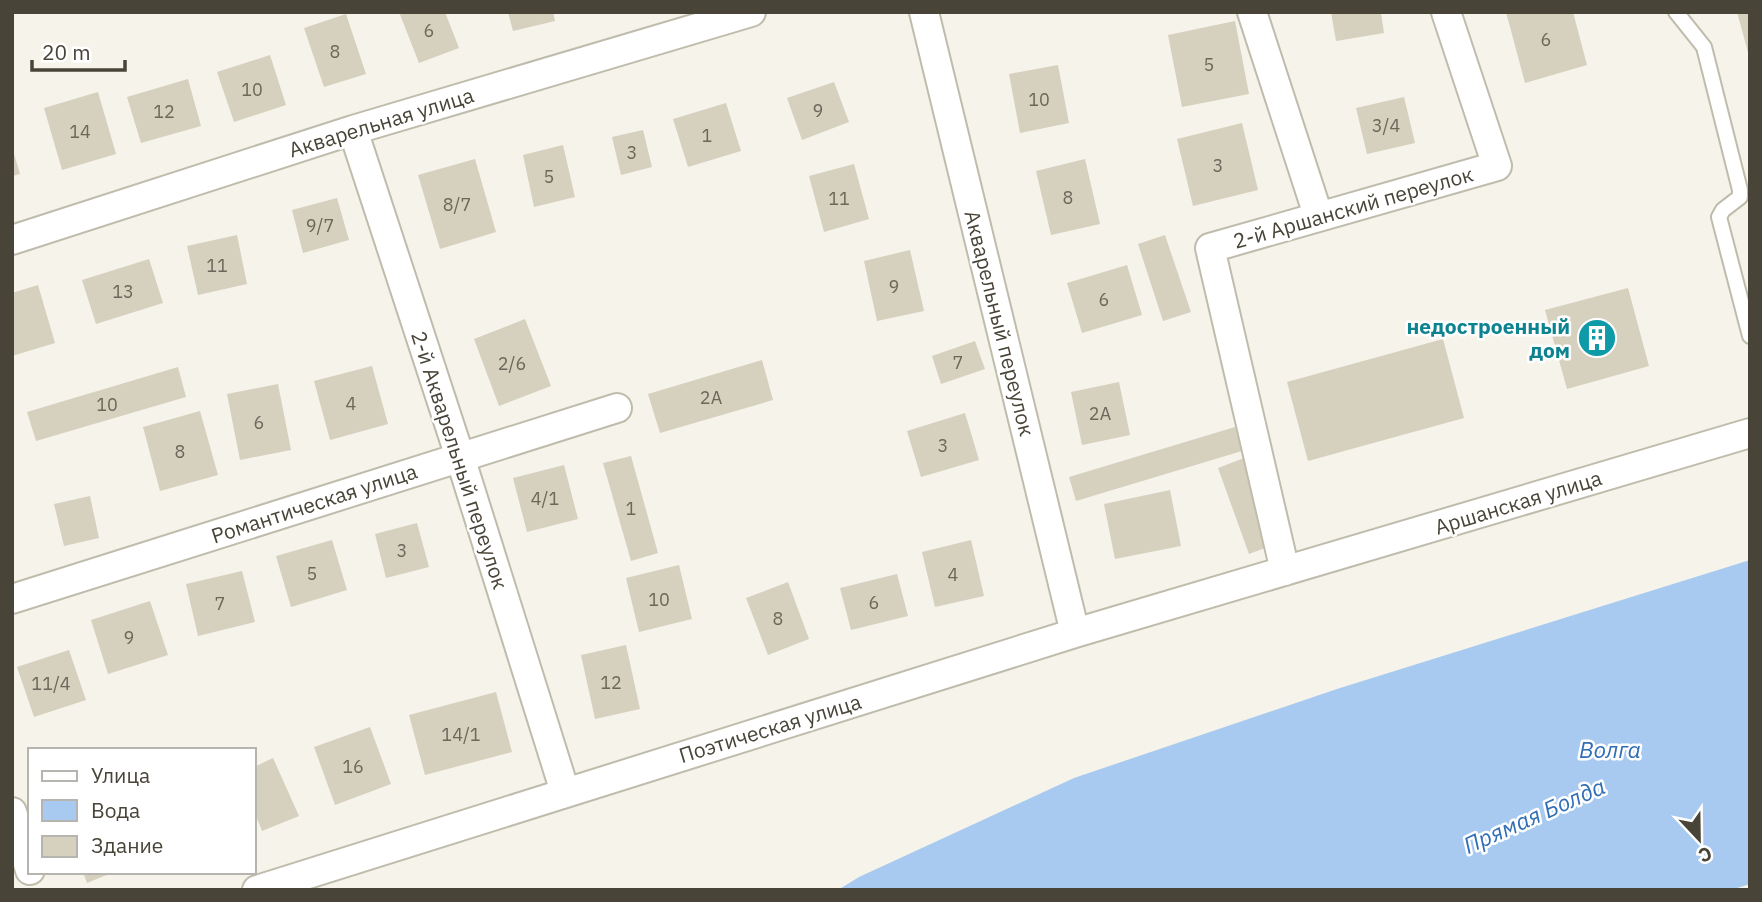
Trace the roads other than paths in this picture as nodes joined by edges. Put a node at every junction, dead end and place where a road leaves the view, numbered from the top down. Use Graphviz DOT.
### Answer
graph roads {
  1 [pos="751,12"];
  2 [pos="924,12"];
  3 [pos="1252,12"];
  4 [pos="1446,12"];
  5 [pos="1676,12"];
  6 [pos="353,130"];
  7 [pos="1318,215"];
  8 [pos="12,240"];
  9 [pos="1750,335"];
  10 [pos="617,408"];
  11 [pos="1750,433"];
  12 [pos="460,457"];
  13 [pos="1285,571"];
  14 [pos="12,600"];
  15 [pos="1075,633"];
  16 [pos="565,792"];
  17 [pos="12,811"];
  18 [pos="28,864"];
  19 [pos="257,890"];
  1 -- 6 [label="street, Акварельная улица"];
  2 -- 15 [label="street, Акварельный переулок"];
  3 -- 7 [label="street"];
  4 -- 7 [label="street, 2-й Аршанский переулок"];
  5 -- 9 [label="lane"];
  6 -- 8 [label="street, Акварельная улица"];
  6 -- 12 [label="street, 2-й Акварельный переулок"];
  7 -- 13 [label="street, 2-й Аршанский переулок"];
  10 -- 12 [label="street, Романтическая улица"];
  11 -- 13 [label="street, Аршанская улица"];
  12 -- 14 [label="street, Романтическая улица"];
  12 -- 16 [label="street, 2-й Акварельный переулок"];
  13 -- 15 [label="street, Поэтическая улица"];
  15 -- 16 [label="street, Поэтическая улица"];
  16 -- 19 [label="street, Поэтическая улица"];
  17 -- 18 [label="street"];
}
